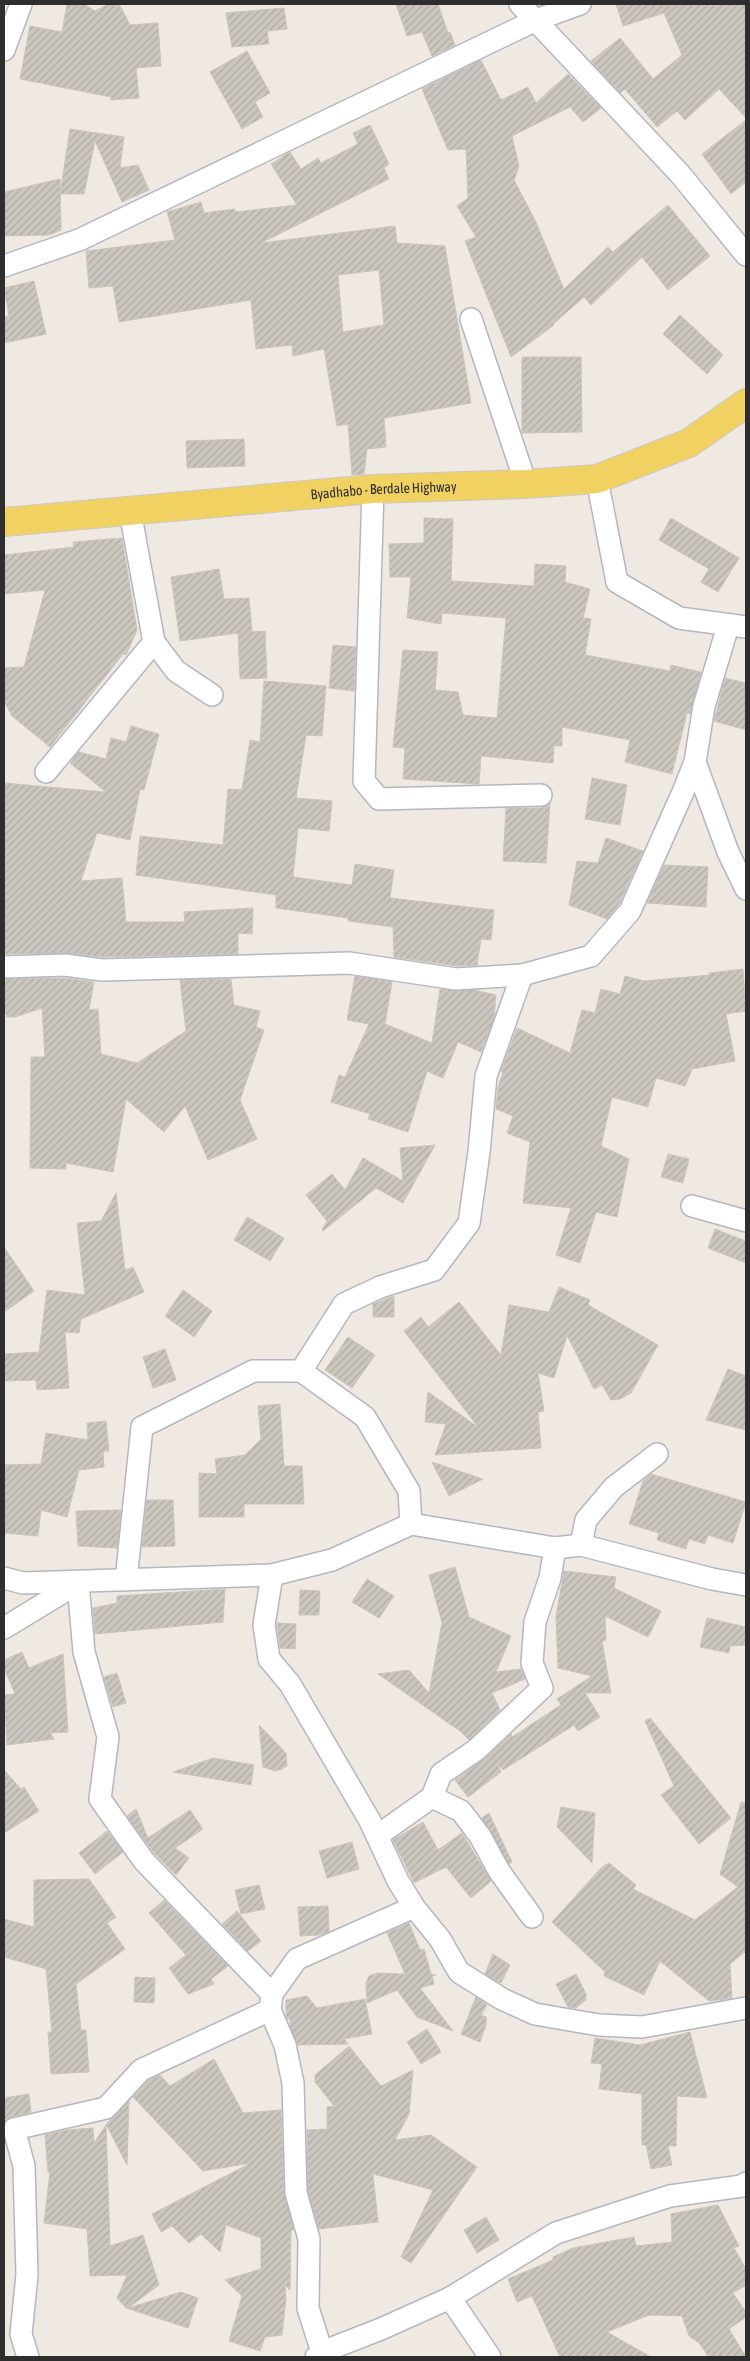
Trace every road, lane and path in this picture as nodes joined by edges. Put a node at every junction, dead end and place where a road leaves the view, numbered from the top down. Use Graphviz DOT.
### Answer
graph roads {
  1 [pos="21,4"];
  2 [pos="520,4"];
  3 [pos="580,4"];
  4 [pos="536,20"];
  5 [pos="4,50"];
  6 [pos="746,255"];
  7 [pos="4,266"];
  8 [pos="471,319"];
  9 [pos="746,403"];
  10 [pos="597,479"];
  11 [pos="526,484"];
  12 [pos="373,489"];
  13 [pos="130,511"];
  14 [pos="4,522"];
  15 [pos="737,626"];
  16 [pos="154,642"];
  17 [pos="212,695"];
  18 [pos="695,762"];
  19 [pos="46,772"];
  20 [pos="540,795"];
  21 [pos="746,889"];
  22 [pos="4,967"];
  23 [pos="522,975"];
  24 [pos="692,1206"];
  25 [pos="746,1221"];
  26 [pos="301,1371"];
  27 [pos="657,1454"];
  28 [pos="411,1524"];
  29 [pos="581,1545"];
  30 [pos="555,1548"];
  31 [pos="272,1575"];
  32 [pos="4,1578"];
  33 [pos="126,1580"];
  34 [pos="78,1583"];
  35 [pos="746,1585"];
  36 [pos="4,1628"];
  37 [pos="432,1797"];
  38 [pos="377,1836"];
  39 [pos="414,1907"];
  40 [pos="532,1917"];
  41 [pos="271,2002"];
  42 [pos="746,2008"];
  43 [pos="9,2130"];
  44 [pos="745,2188"];
  45 [pos="450,2298"];
  46 [pos="319,2354"];
  47 [pos="28,2357"];
  48 [pos="490,2357"];
  1 -- 5 [label="street"];
  2 -- 4 [label="street"];
  3 -- 4 [label="street"];
  4 -- 6 [label="street"];
  4 -- 7 [label="street"];
  8 -- 11 [label="street"];
  9 -- 10 [label="main road, Byadhabo - Berdale Highway"];
  10 -- 11 [label="main road, Byadhabo - Berdale Highway"];
  10 -- 15 [label="street"];
  11 -- 12 [label="main road, Byadhabo - Berdale Highway"];
  12 -- 13 [label="main road, Byadhabo - Berdale Highway"];
  12 -- 20 [label="street"];
  13 -- 14 [label="main road, Byadhabo - Berdale Highway"];
  13 -- 16 [label="street"];
  15 -- 18 [label="street"];
  16 -- 17 [label="street"];
  16 -- 19 [label="street"];
  18 -- 21 [label="street"];
  18 -- 23 [label="street"];
  22 -- 23 [label="street"];
  23 -- 26 [label="street"];
  24 -- 25 [label="street"];
  26 -- 28 [label="street"];
  26 -- 33 [label="street"];
  27 -- 29 [label="street"];
  28 -- 30 [label="street"];
  28 -- 31 [label="street"];
  29 -- 30 [label="street"];
  29 -- 35 [label="street"];
  30 -- 37 [label="street"];
  31 -- 33 [label="street"];
  31 -- 38 [label="street"];
  32 -- 34 [label="street"];
  33 -- 34 [label="street"];
  34 -- 36 [label="street"];
  34 -- 41 [label="street"];
  37 -- 38 [label="street"];
  37 -- 40 [label="street"];
  38 -- 39 [label="street"];
  39 -- 41 [label="street"];
  39 -- 42 [label="street"];
  41 -- 43 [label="street"];
  41 -- 46 [label="street"];
  43 -- 47 [label="street"];
  44 -- 45 [label="street"];
  45 -- 46 [label="street"];
  45 -- 48 [label="street"];
}
